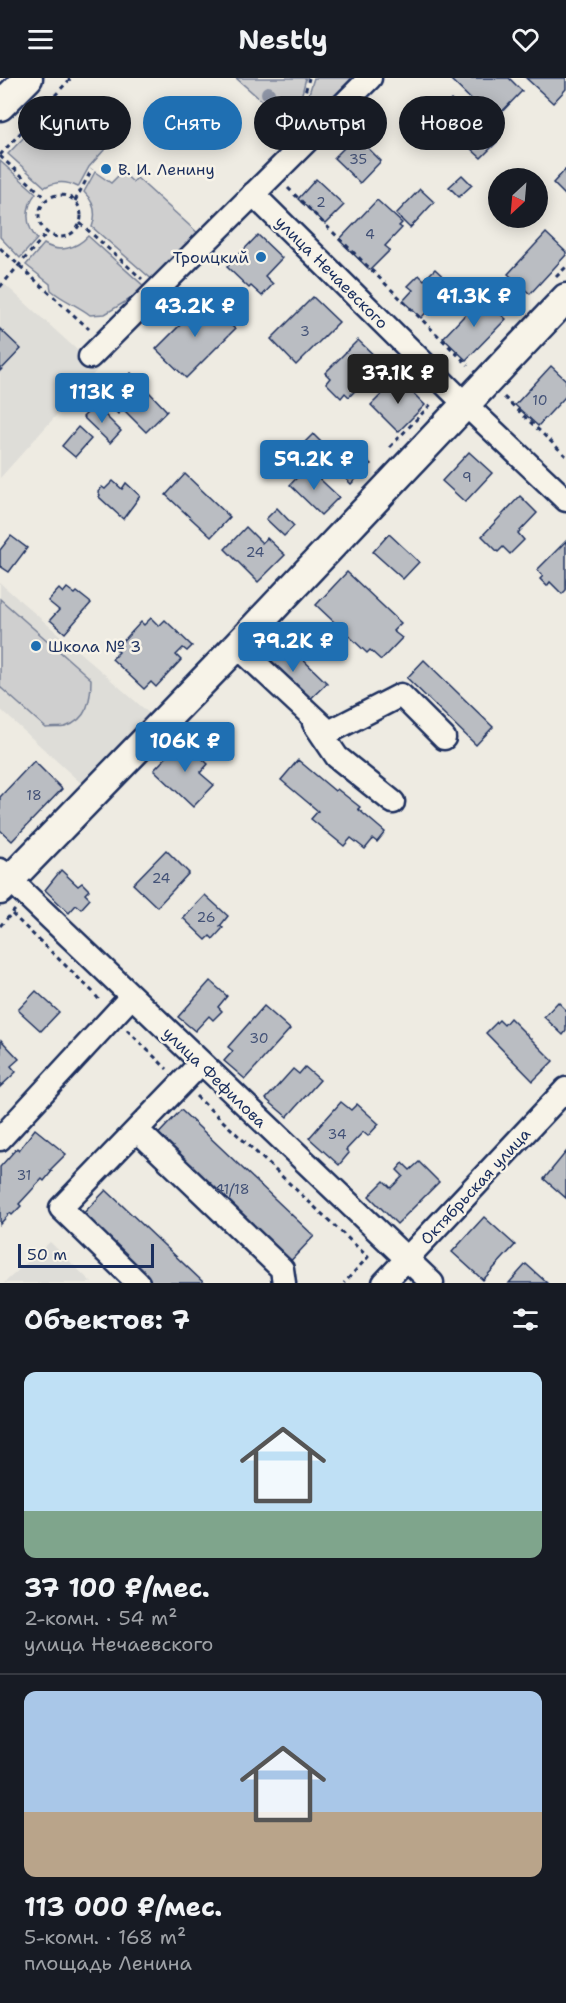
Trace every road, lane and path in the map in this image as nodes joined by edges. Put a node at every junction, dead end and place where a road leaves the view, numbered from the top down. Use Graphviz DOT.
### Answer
graph roads {
  1 [pos="28,78"];
  2 [pos="71,78"];
  3 [pos="309,78"];
  4 [pos="370,78"];
  5 [pos="304,96"];
  6 [pos="352,96"];
  7 [pos="0,106"];
  8 [pos="298,150"];
  9 [pos="0,155"];
  10 [pos="92,169"];
  11 [pos="274,173"];
  12 [pos="253,194"];
  13 [pos="47,199"];
  14 [pos="75,201"];
  15 [pos="80,224"];
  16 [pos="47,232"];
  17 [pos="0,248"];
  18 [pos="19,265"];
  19 [pos="0,287"];
  20 [pos="157,292"];
  21 [pos="566,298"];
  22 [pos="97,350"];
  23 [pos="468,365"];
  24 [pos="504,397"];
  25 [pos="466,405"];
  26 [pos="566,456"];
  27 [pos="566,500"];
  28 [pos="237,646"];
  29 [pos="308,713"];
  30 [pos="444,738"];
  31 [pos="393,802"];
  32 [pos="5,888"];
  33 [pos="131,997"];
  34 [pos="113,1016"];
  35 [pos="201,1063"];
  36 [pos="182,1083"];
  37 [pos="566,1089"];
  38 [pos="137,1130"];
  39 [pos="0,1139"];
  40 [pos="407,1259"];
  41 [pos="138,1283"];
  42 [pos="284,1283"];
  43 [pos="344,1283"];
  44 [pos="384,1283"];
  45 [pos="432,1283"];
  1 -- 7 [label="main road"];
  2 -- 9 [label="path"];
  3 -- 5 [label="path"];
  4 -- 6 [label="street"];
  8 -- 11 [label="street"];
  9 -- 13 [label="path"];
  10 -- 14 [label="path"];
  11 -- 12 [label="street"];
  11 -- 23 [label="path"];
  12 -- 20 [label="street"];
  12 -- 25 [label="street, улица Нечаевского"];
  13 -- 14 [label="path"];
  13 -- 16 [label="path"];
  14 -- 15 [label="path"];
  15 -- 16 [label="path"];
  15 -- 20 [label="path"];
  16 -- 18 [label="path"];
  17 -- 18 [label="path"];
  18 -- 19 [label="path"];
  18 -- 22 [label="path"];
  20 -- 22 [label="street"];
  21 -- 25 [label="main road"];
  24 -- 26 [label="path"];
  25 -- 27 [label="street, улица Нечаевского"];
  25 -- 28 [label="main road"];
  28 -- 29 [label="street"];
  28 -- 32 [label="main road"];
  29 -- 30 [label="street"];
  29 -- 31 [label="street"];
  32 -- 33 [label="street, улица Фефилова"];
  32 -- 34 [label="path"];
  33 -- 34 [label="street"];
  33 -- 35 [label="street, улица Фефилова"];
  34 -- 36 [label="path"];
  34 -- 39 [label="street"];
  35 -- 36 [label="street"];
  35 -- 40 [label="street, улица Фефилова"];
  36 -- 38 [label="street"];
  36 -- 43 [label="path"];
  37 -- 40 [label="street, Октябрьская улица"];
  38 -- 41 [label="street"];
  38 -- 42 [label="street"];
  40 -- 44 [label="street, Октябрьская улица"];
  40 -- 45 [label="street, улица Фефилова"];
}
